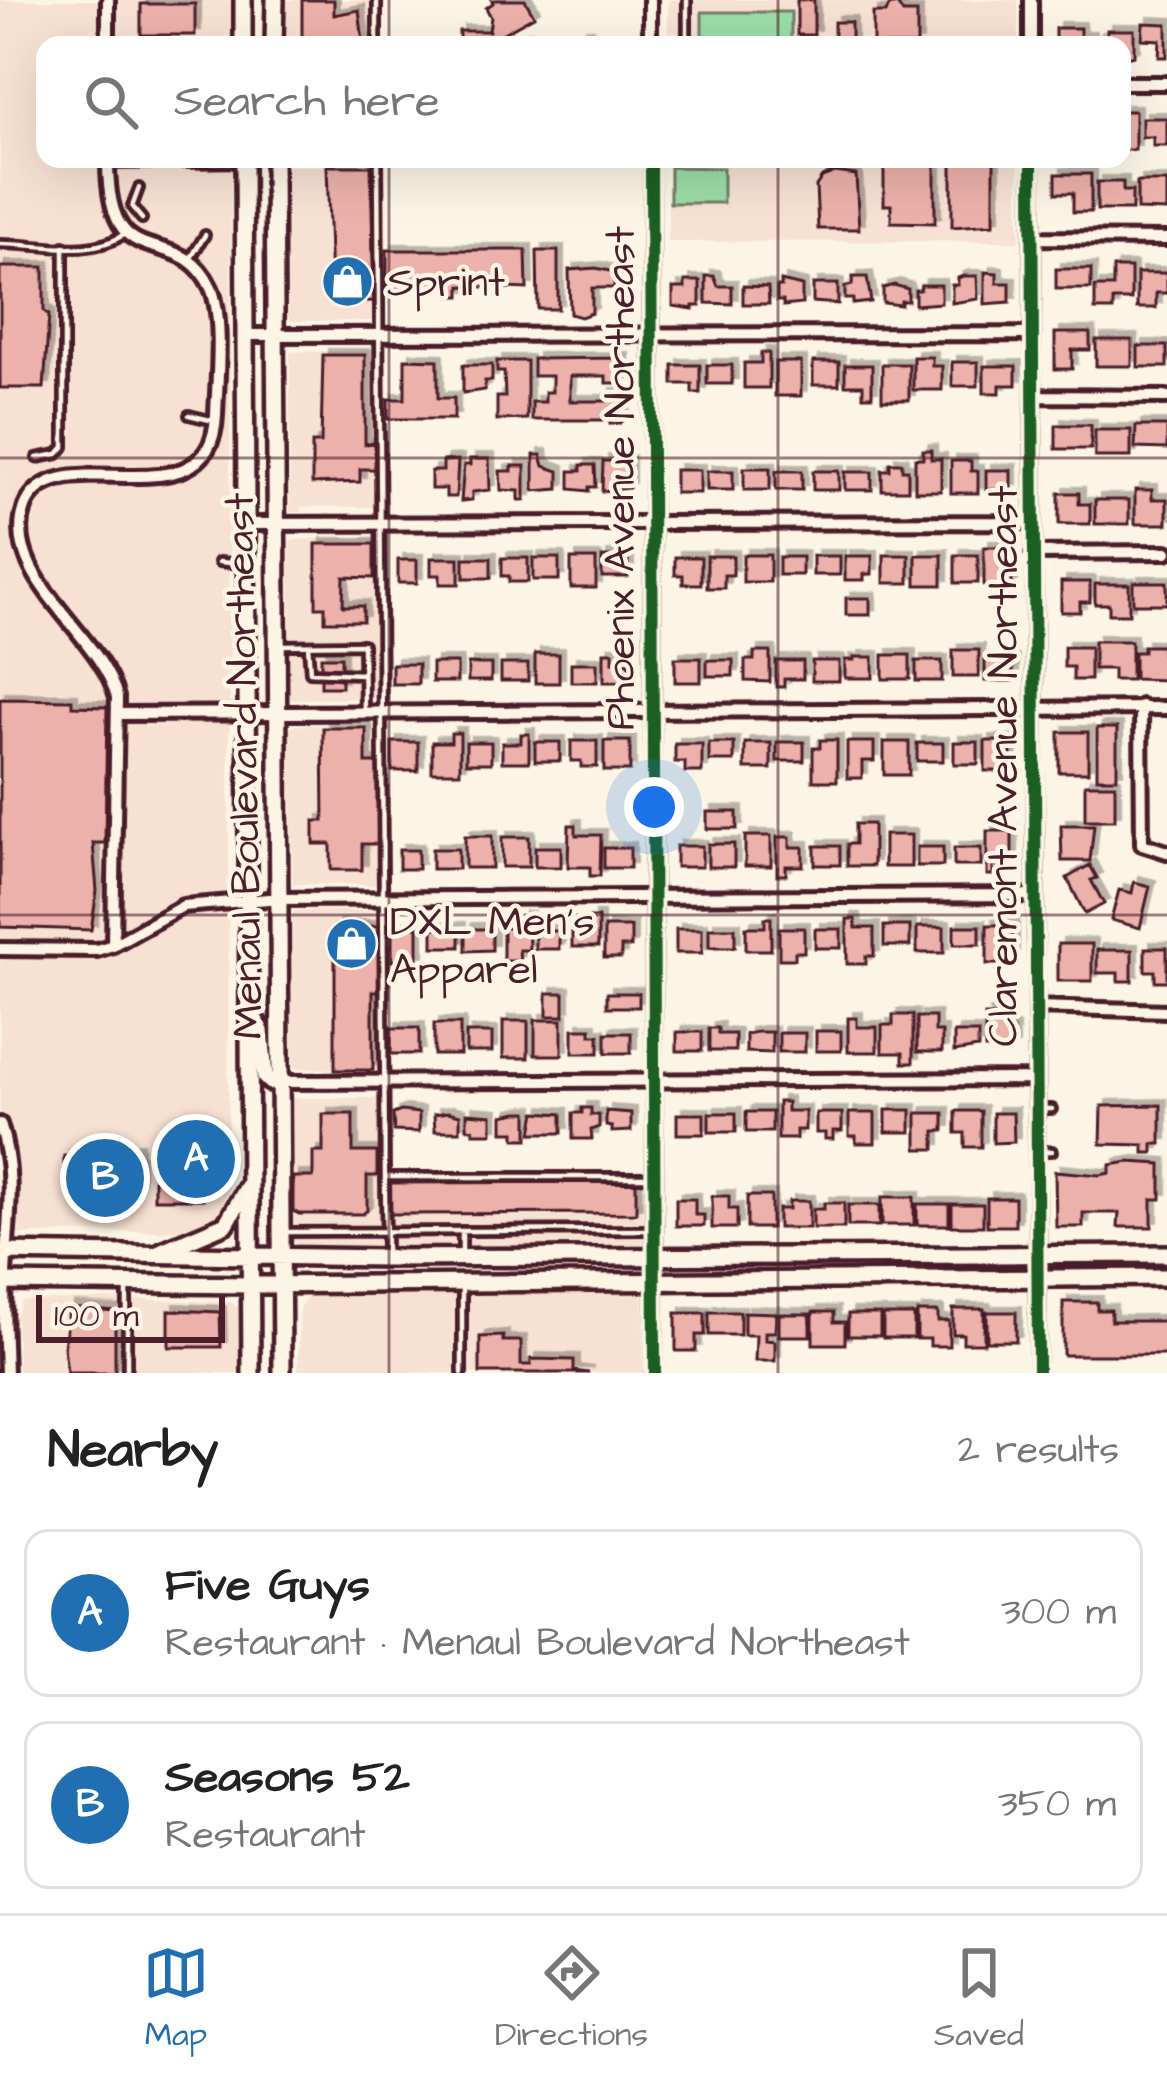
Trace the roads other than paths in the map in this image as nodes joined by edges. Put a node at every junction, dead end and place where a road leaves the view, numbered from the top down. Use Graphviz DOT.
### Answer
graph roads {
  1 [pos="108,0"];
  2 [pos="243,0"];
  3 [pos="274,0"];
  4 [pos="377,0"];
  5 [pos="650,0"];
  6 [pos="687,0"];
  7 [pos="1031,0"];
  8 [pos="108,36"];
  9 [pos="243,36"];
  10 [pos="274,36"];
  11 [pos="377,36"];
  12 [pos="650,36"];
  13 [pos="688,36"];
  14 [pos="1031,36"];
  15 [pos="1131,83"];
  16 [pos="1167,83"];
  17 [pos="108,168"];
  18 [pos="246,168"];
  19 [pos="274,168"];
  20 [pos="378,168"];
  21 [pos="651,168"];
  22 [pos="1032,168"];
  23 [pos="139,188"];
  24 [pos="142,219"];
  25 [pos="126,233"];
  26 [pos="205,236"];
  27 [pos="1033,238"];
  28 [pos="1167,239"];
  29 [pos="0,244"];
  30 [pos="64,246"];
  31 [pos="189,261"];
  32 [pos="652,332"];
  33 [pos="379,334"];
  34 [pos="1034,334"];
  35 [pos="247,335"];
  36 [pos="275,335"];
  37 [pos="1033,396"];
  38 [pos="1167,397"];
  39 [pos="189,416"];
  40 [pos="216,421"];
  41 [pos="37,458"];
  42 [pos="652,522"];
  43 [pos="1033,522"];
  44 [pos="248,524"];
  45 [pos="275,524"];
  46 [pos="380,524"];
  47 [pos="1167,552"];
  48 [pos="1033,553"];
  49 [pos="219,562"];
  50 [pos="248,564"];
  51 [pos="277,645"];
  52 [pos="308,645"];
  53 [pos="363,674"];
  54 [pos="1141,706"];
  55 [pos="1167,708"];
  56 [pos="1036,709"];
  57 [pos="364,712"];
  58 [pos="382,712"];
  59 [pos="652,712"];
  60 [pos="119,714"];
  61 [pos="247,714"];
  62 [pos="277,714"];
  63 [pos="1167,852"];
  64 [pos="1035,895"];
  65 [pos="654,896"];
  66 [pos="383,898"];
  67 [pos="278,899"];
  68 [pos="248,904"];
  69 [pos="113,945"];
  70 [pos="0,949"];
  71 [pos="1036,1007"];
  72 [pos="249,1008"];
  73 [pos="1165,1015"];
  74 [pos="1036,1078"];
  75 [pos="282,1082"];
  76 [pos="654,1082"];
  77 [pos="383,1083"];
  78 [pos="1036,1109"];
  79 [pos="1052,1109"];
  80 [pos="0,1124"];
  81 [pos="1037,1151"];
  82 [pos="1052,1151"];
  83 [pos="385,1178"];
  84 [pos="654,1178"];
  85 [pos="250,1182"];
  86 [pos="654,1230"];
  87 [pos="386,1231"];
  88 [pos="462,1231"];
  89 [pos="282,1232"];
  90 [pos="3,1252"];
  91 [pos="153,1254"];
  92 [pos="1037,1255"];
  93 [pos="1167,1255"];
  94 [pos="251,1256"];
  95 [pos="282,1257"];
  96 [pos="386,1258"];
  97 [pos="462,1258"];
  98 [pos="654,1258"];
  99 [pos="1167,1277"];
  100 [pos="654,1278"];
  101 [pos="1037,1278"];
  102 [pos="462,1280"];
  103 [pos="2,1282"];
  104 [pos="283,1282"];
  105 [pos="127,1283"];
  106 [pos="250,1285"];
  107 [pos="6,1373"];
  108 [pos="127,1373"];
  109 [pos="251,1373"];
  110 [pos="282,1373"];
  111 [pos="462,1373"];
  112 [pos="655,1373"];
  113 [pos="1038,1373"];
  1 -- 8 [label="street"];
  2 -- 9 [label="main road"];
  3 -- 10 [label="main road"];
  4 -- 11 [label="lane"];
  5 -- 12 [label="street"];
  6 -- 13 [label="lane"];
  7 -- 14 [label="street"];
  15 -- 16 [label="street"];
  17 -- 25 [label="street"];
  18 -- 35 [label="main road, Menaul Boulevard Northeast"];
  19 -- 36 [label="main road, Menaul Boulevard Northeast"];
  20 -- 33 [label="lane"];
  21 -- 32 [label="street, Phoenix Avenue Northeast"];
  22 -- 27 [label="street, Claremont Avenue Northeast"];
  23 -- 24 [label="lane"];
  25 -- 30 [label="lane"];
  25 -- 31 [label="street"];
  26 -- 31 [label="lane"];
  27 -- 28 [label="street"];
  27 -- 34 [label="street, Claremont Avenue Northeast"];
  29 -- 30 [label="lane"];
  30 -- 41 [label="lane"];
  31 -- 40 [label="street"];
  32 -- 33 [label="street"];
  32 -- 34 [label="street"];
  32 -- 42 [label="street, Phoenix Avenue Northeast"];
  33 -- 36 [label="street"];
  33 -- 46 [label="lane"];
  34 -- 37 [label="street, Claremont Avenue Northeast"];
  35 -- 36 [label="street"];
  35 -- 44 [label="main road, Menaul Boulevard Northeast"];
  36 -- 45 [label="main road, Menaul Boulevard Northeast"];
  37 -- 38 [label="street"];
  37 -- 43 [label="street, Claremont Avenue Northeast"];
  39 -- 40 [label="lane"];
  40 -- 60 [label="street"];
  42 -- 43 [label="street"];
  42 -- 46 [label="street"];
  42 -- 59 [label="street, Phoenix Avenue Northeast"];
  43 -- 48 [label="street, Claremont Avenue Northeast"];
  44 -- 45 [label="street"];
  44 -- 50 [label="main road, Menaul Boulevard Northeast"];
  45 -- 46 [label="street"];
  45 -- 51 [label="main road, Menaul Boulevard Northeast"];
  46 -- 58 [label="lane"];
  47 -- 48 [label="street"];
  48 -- 56 [label="street, Claremont Avenue Northeast"];
  49 -- 50 [label="lane"];
  50 -- 61 [label="main road, Menaul Boulevard Northeast"];
  51 -- 52 [label="lane"];
  51 -- 62 [label="main road, Menaul Boulevard Northeast"];
  52 -- 53 [label="lane"];
  52 -- 53 [label="lane"];
  53 -- 57 [label="lane"];
  54 -- 55 [label="street"];
  54 -- 56 [label="street"];
  54 -- 63 [label="street"];
  56 -- 59 [label="street"];
  56 -- 64 [label="street, Claremont Avenue Northeast"];
  57 -- 58 [label="street"];
  57 -- 62 [label="street"];
  58 -- 59 [label="street"];
  58 -- 66 [label="lane"];
  59 -- 65 [label="street, Phoenix Avenue Northeast"];
  60 -- 61 [label="street"];
  60 -- 69 [label="street"];
  61 -- 62 [label="street"];
  61 -- 68 [label="main road, Menaul Boulevard Northeast"];
  62 -- 67 [label="main road, Menaul Boulevard Northeast"];
  64 -- 65 [label="street"];
  64 -- 71 [label="street, Claremont Avenue Northeast"];
  65 -- 66 [label="street"];
  65 -- 76 [label="street, Phoenix Avenue Northeast"];
  66 -- 67 [label="street"];
  66 -- 77 [label="lane"];
  67 -- 68 [label="street"];
  67 -- 75 [label="main road, Menaul Boulevard Northeast"];
  68 -- 69 [label="street"];
  68 -- 72 [label="main road, Menaul Boulevard Northeast"];
  69 -- 70 [label="street"];
  71 -- 73 [label="street"];
  71 -- 74 [label="street, Claremont Avenue Northeast"];
  72 -- 75 [label="main road"];
  72 -- 85 [label="main road, Menaul Boulevard Northeast"];
  74 -- 76 [label="street"];
  74 -- 78 [label="street, Claremont Avenue Northeast"];
  75 -- 77 [label="street"];
  75 -- 89 [label="main road, Menaul Boulevard Northeast"];
  76 -- 77 [label="street"];
  76 -- 84 [label="street, Phoenix Avenue Northeast"];
  77 -- 83 [label="lane"];
  78 -- 79 [label="lane"];
  78 -- 81 [label="street, Claremont Avenue Northeast"];
  80 -- 90 [label="street"];
  81 -- 82 [label="lane"];
  81 -- 92 [label="street, Claremont Avenue Northeast"];
  83 -- 84 [label="lane"];
  83 -- 87 [label="lane"];
  84 -- 86 [label="street, Phoenix Avenue Northeast"];
  85 -- 91 [label="main road"];
  85 -- 94 [label="main road, Menaul Boulevard Northeast"];
  86 -- 88 [label="lane"];
  86 -- 98 [label="street, Phoenix Avenue Northeast"];
  87 -- 88 [label="lane"];
  87 -- 89 [label="lane"];
  87 -- 96 [label="lane"];
  88 -- 97 [label="lane"];
  89 -- 95 [label="main road, Menaul Boulevard Northeast"];
  90 -- 91 [label="main road"];
  90 -- 103 [label="street"];
  91 -- 94 [label="main road"];
  92 -- 93 [label="main road"];
  92 -- 98 [label="main road"];
  92 -- 101 [label="street, Claremont Avenue Northeast"];
  94 -- 95 [label="main road"];
  94 -- 106 [label="main road, Menaul Boulevard Northeast"];
  95 -- 96 [label="main road"];
  95 -- 104 [label="main road, Menaul Boulevard Northeast"];
  96 -- 97 [label="main road"];
  97 -- 98 [label="main road"];
  98 -- 100 [label="street, Phoenix Avenue Northeast"];
  99 -- 101 [label="main road"];
  100 -- 101 [label="main road"];
  100 -- 102 [label="main road"];
  100 -- 112 [label="street, Phoenix Avenue Northeast"];
  101 -- 113 [label="street, Claremont Avenue Northeast"];
  102 -- 104 [label="main road"];
  102 -- 111 [label="lane"];
  103 -- 105 [label="main road"];
  103 -- 107 [label="street"];
  104 -- 106 [label="main road"];
  104 -- 110 [label="main road, Menaul Boulevard Northeast"];
  105 -- 106 [label="main road"];
  105 -- 108 [label="lane"];
  106 -- 109 [label="main road, Menaul Boulevard Northeast"];
}
